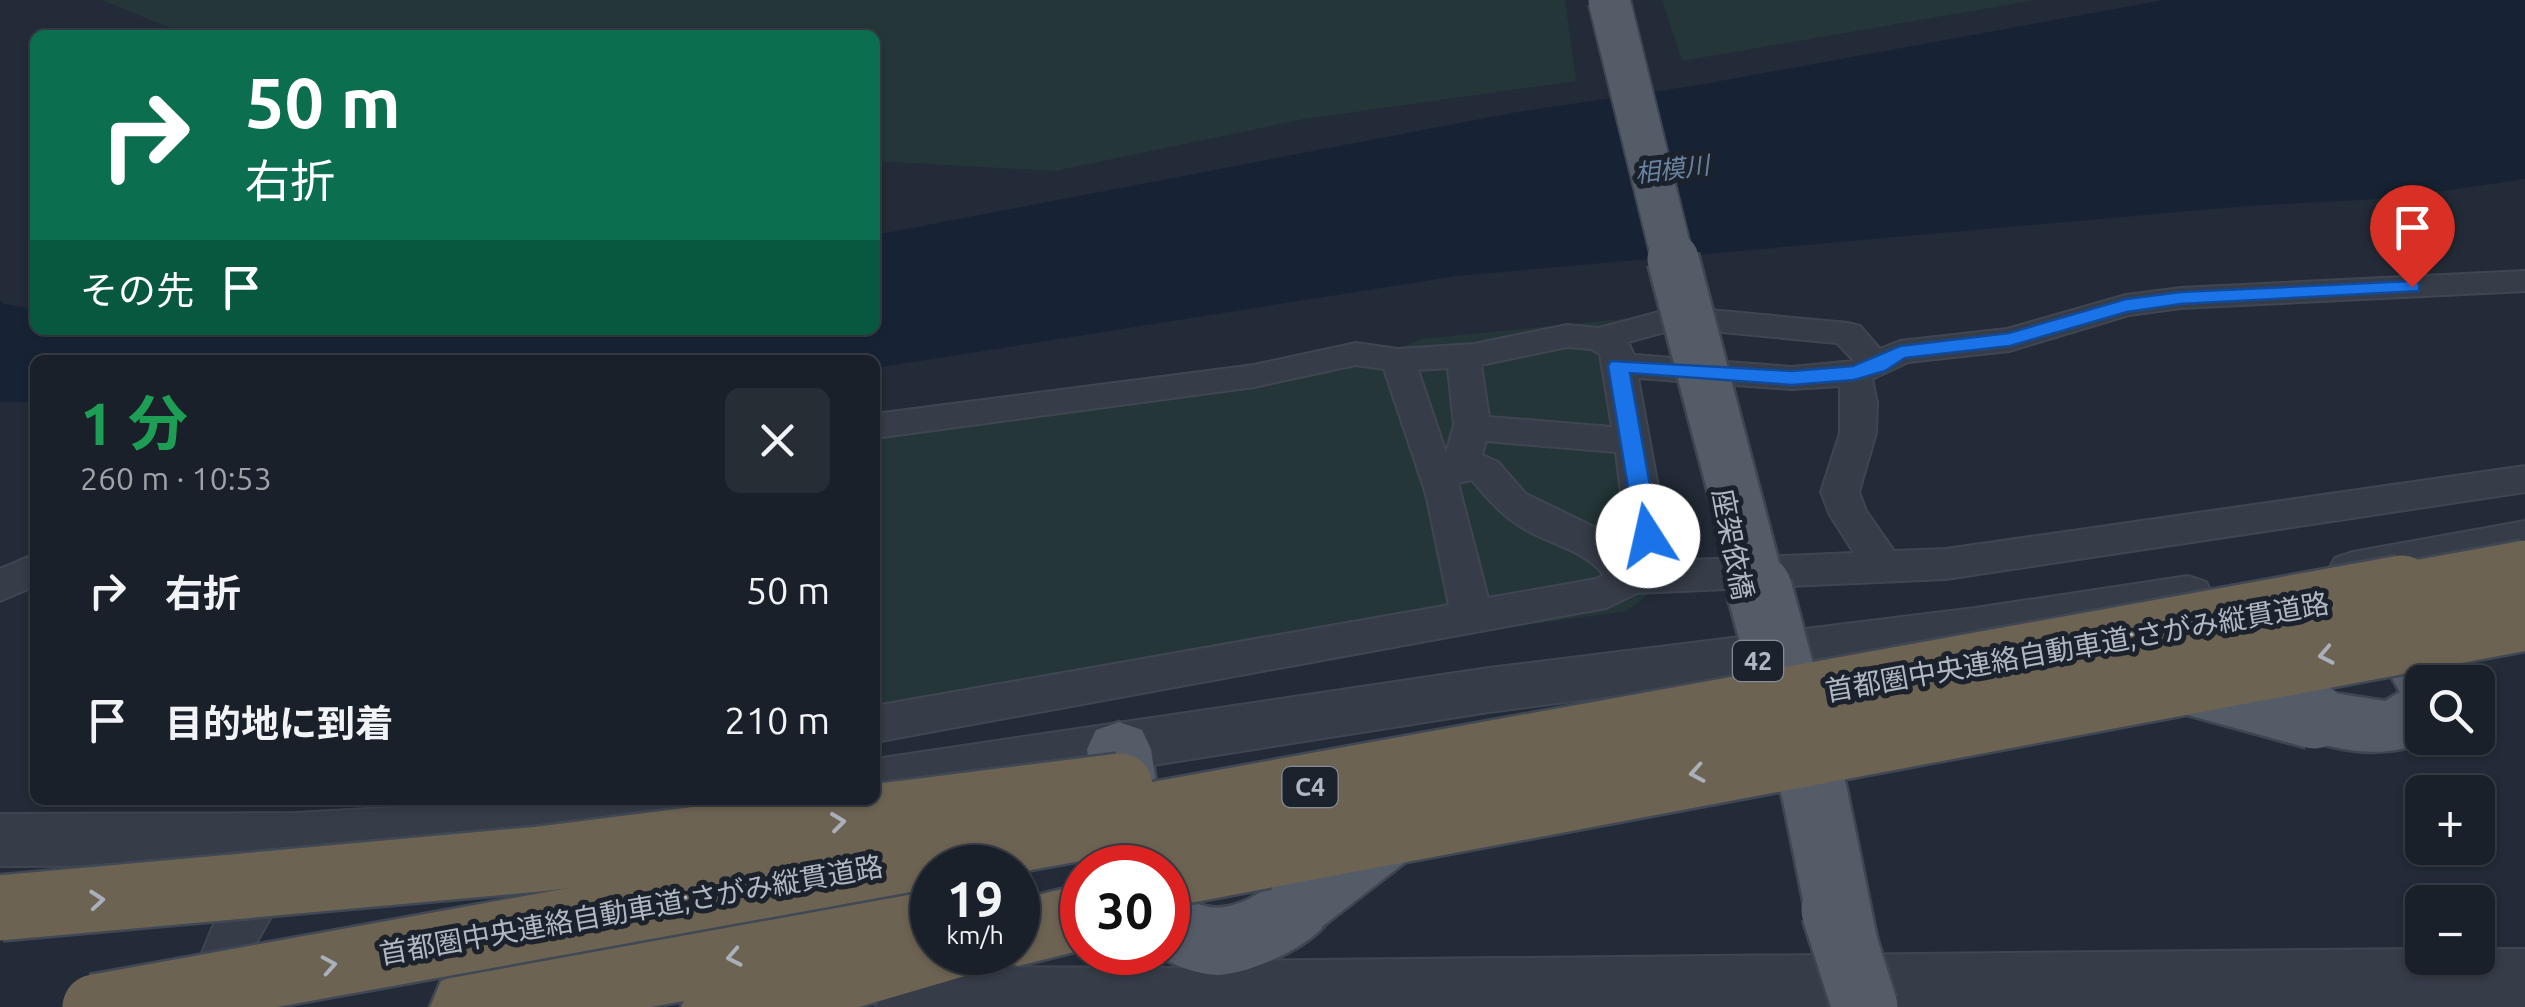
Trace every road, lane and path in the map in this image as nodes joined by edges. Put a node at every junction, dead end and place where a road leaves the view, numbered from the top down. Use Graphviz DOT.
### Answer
graph roads {
  1 [pos="1609,0"];
  2 [pos="2525,281"];
  3 [pos="1609,352"];
  4 [pos="1463,356"];
  5 [pos="1398,360"];
  6 [pos="1866,369"];
  7 [pos="880,425"];
  8 [pos="1632,441"];
  9 [pos="1456,453"];
  10 [pos="2525,479"];
  11 [pos="2525,539"];
  12 [pos="1883,566"];
  13 [pos="2525,566"];
  14 [pos="30,571"];
  15 [pos="2349,571"];
  16 [pos="1638,578"];
  17 [pos="0,586"];
  18 [pos="1472,617"];
  19 [pos="2525,618"];
  20 [pos="2420,665"];
  21 [pos="1776,683"];
  22 [pos="1698,716"];
  23 [pos="880,723"];
  24 [pos="2405,725"];
  25 [pos="1119,749"];
  26 [pos="880,783"];
  27 [pos="1565,798"];
  28 [pos="670,806"];
  29 [pos="295,839"];
  30 [pos="0,840"];
  31 [pos="1132,845"];
  32 [pos="1190,870"];
  33 [pos="1190,891"];
  34 [pos="0,908"];
  35 [pos="910,923"];
  36 [pos="1190,939"];
  37 [pos="910,959"];
  38 [pos="2525,979"];
  39 [pos="1863,988"];
  40 [pos="1210,992"];
  41 [pos="95,1007"];
  42 [pos="207,1007"];
  43 [pos="250,1007"];
  44 [pos="467,1007"];
  45 [pos="718,1007"];
  46 [pos="901,1007"];
  1 -- 21 [label="main road, 座架依橋 / 42, bridge"];
  2 -- 6 [label="street"];
  3 -- 4 [label="street"];
  3 -- 6 [label="street"];
  3 -- 6 [label="street"];
  3 -- 8 [label="street"];
  4 -- 5 [label="street"];
  4 -- 9 [label="street"];
  5 -- 7 [label="street"];
  5 -- 9 [label="street"];
  6 -- 12 [label="street"];
  8 -- 9 [label="street"];
  8 -- 16 [label="street"];
  9 -- 16 [label="street"];
  9 -- 18 [label="street"];
  10 -- 12 [label="street"];
  11 -- 15 [label="street"];
  12 -- 16 [label="street"];
  13 -- 22 [label="highway, 首都圏中央連絡自動車道;さがみ縦貫道路 / C4, bridge"];
  14 -- 17 [label="street"];
  15 -- 20 [label="main road"];
  15 -- 21 [label="street"];
  16 -- 18 [label="street"];
  18 -- 23 [label="street"];
  19 -- 27 [label="highway, 首都圏中央連絡自動車道;さがみ縦貫道路 / C4, one-way, bridge"];
  21 -- 24 [label="main road, bridge"];
  21 -- 25 [label="street"];
  21 -- 36 [label="main road, bridge"];
  21 -- 39 [label="main road, 座架依橋 / 42, bridge"];
  34 -- 22 [label="highway, one-way, bridge"];
  41 -- 22 [label="highway, 首都圏中央連絡自動車道;さがみ縦貫道路 / C4, one-way, bridge"];
  25 -- 26 [label="street"];
  25 -- 31 [label="main road"];
  27 -- 32 [label="highway, 首都圏中央連絡自動車道;さがみ縦貫道路 / C4, bridge"];
  27 -- 33 [label="highway, bridge"];
  28 -- 29 [label="street"];
  29 -- 30 [label="street"];
  29 -- 42 [label="street"];
  29 -- 43 [label="street"];
  35 -- 44 [label="highway, one-way"];
  37 -- 45 [label="highway"];
  38 -- 39 [label="street"];
  39 -- 40 [label="street"];
  40 -- 46 [label="street"];
}
